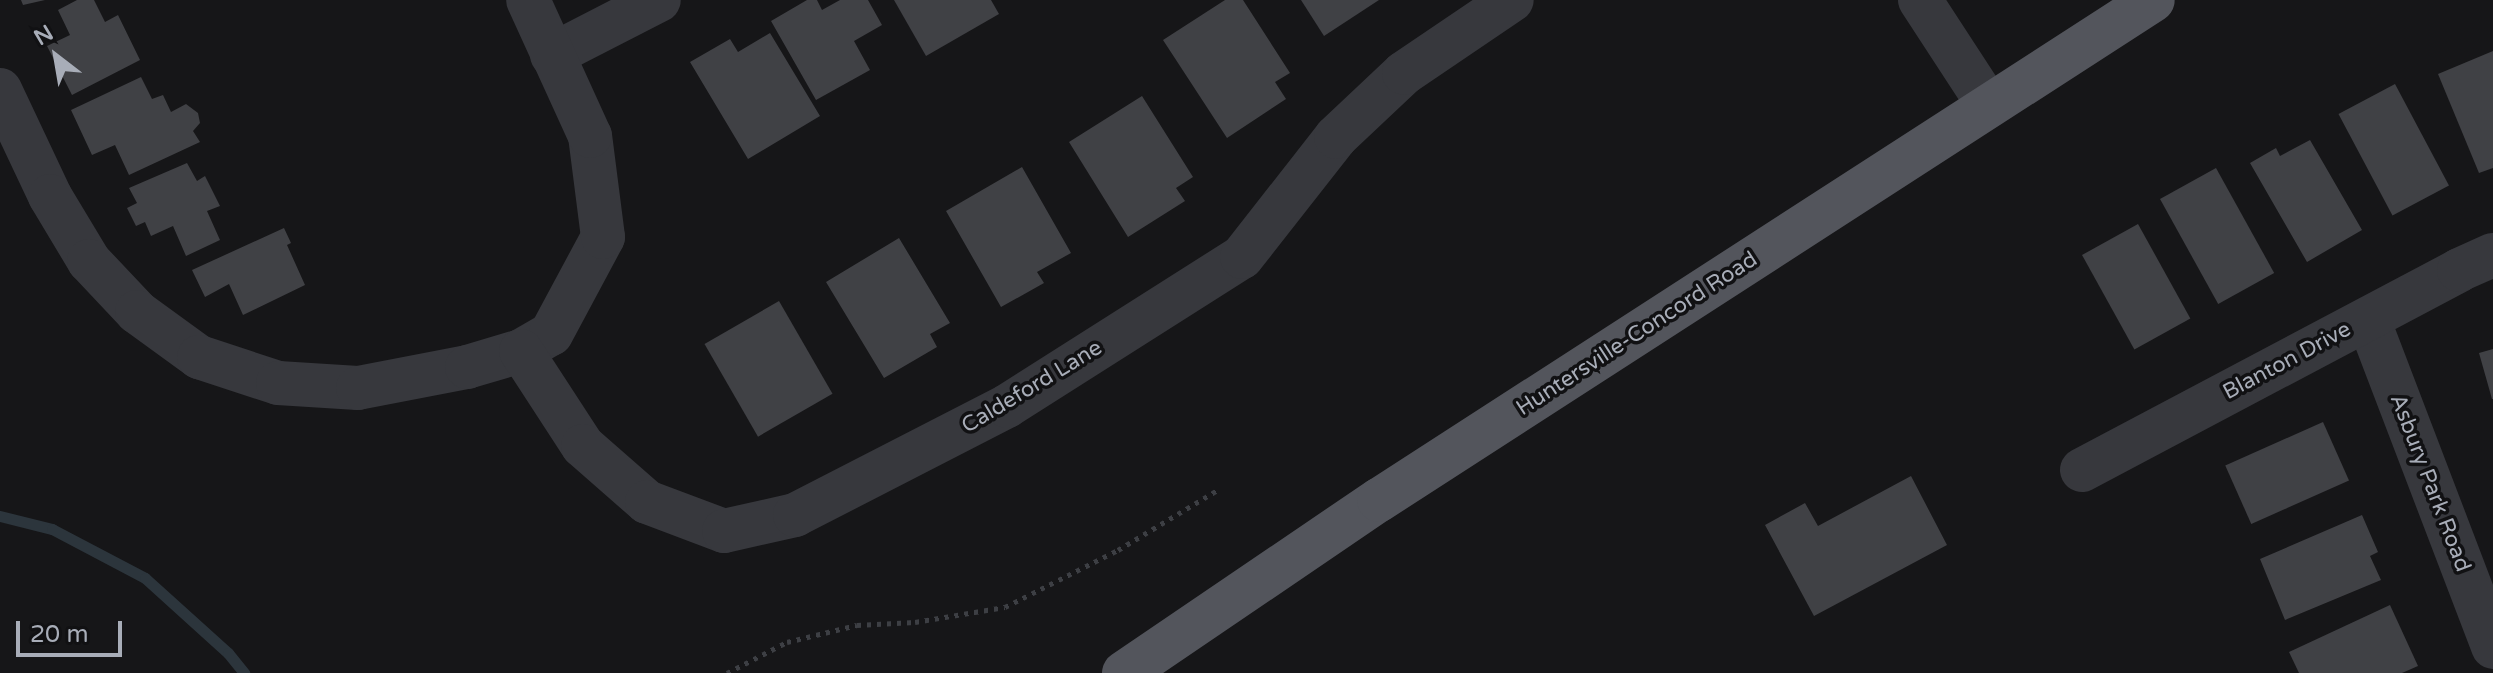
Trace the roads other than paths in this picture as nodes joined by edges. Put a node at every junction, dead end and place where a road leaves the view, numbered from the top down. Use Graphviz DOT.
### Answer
graph roads {
  1 [pos="528,0"];
  2 [pos="659,0"];
  3 [pos="1512,0"];
  4 [pos="1920,0"];
  5 [pos="2153,0"];
  6 [pos="552,55"];
  7 [pos="0,90"];
  8 [pos="1989,106"];
  9 [pos="2493,255"];
  10 [pos="2368,319"];
  11 [pos="521,351"];
  12 [pos="2082,470"];
  13 [pos="2493,647"];
  14 [pos="1124,673"];
  1 -- 6 [label="street"];
  2 -- 6 [label="street"];
  3 -- 11 [label="street, Caldeford Lane"];
  4 -- 8 [label="street"];
  5 -- 8 [label="main road, Huntersville-Concord Road"];
  6 -- 11 [label="street"];
  7 -- 11 [label="street"];
  8 -- 14 [label="main road, Huntersville-Concord Road"];
  9 -- 10 [label="street, Blanton Drive"];
  10 -- 12 [label="street, Blanton Drive"];
  10 -- 13 [label="street, Asbury Park Road"];
}
